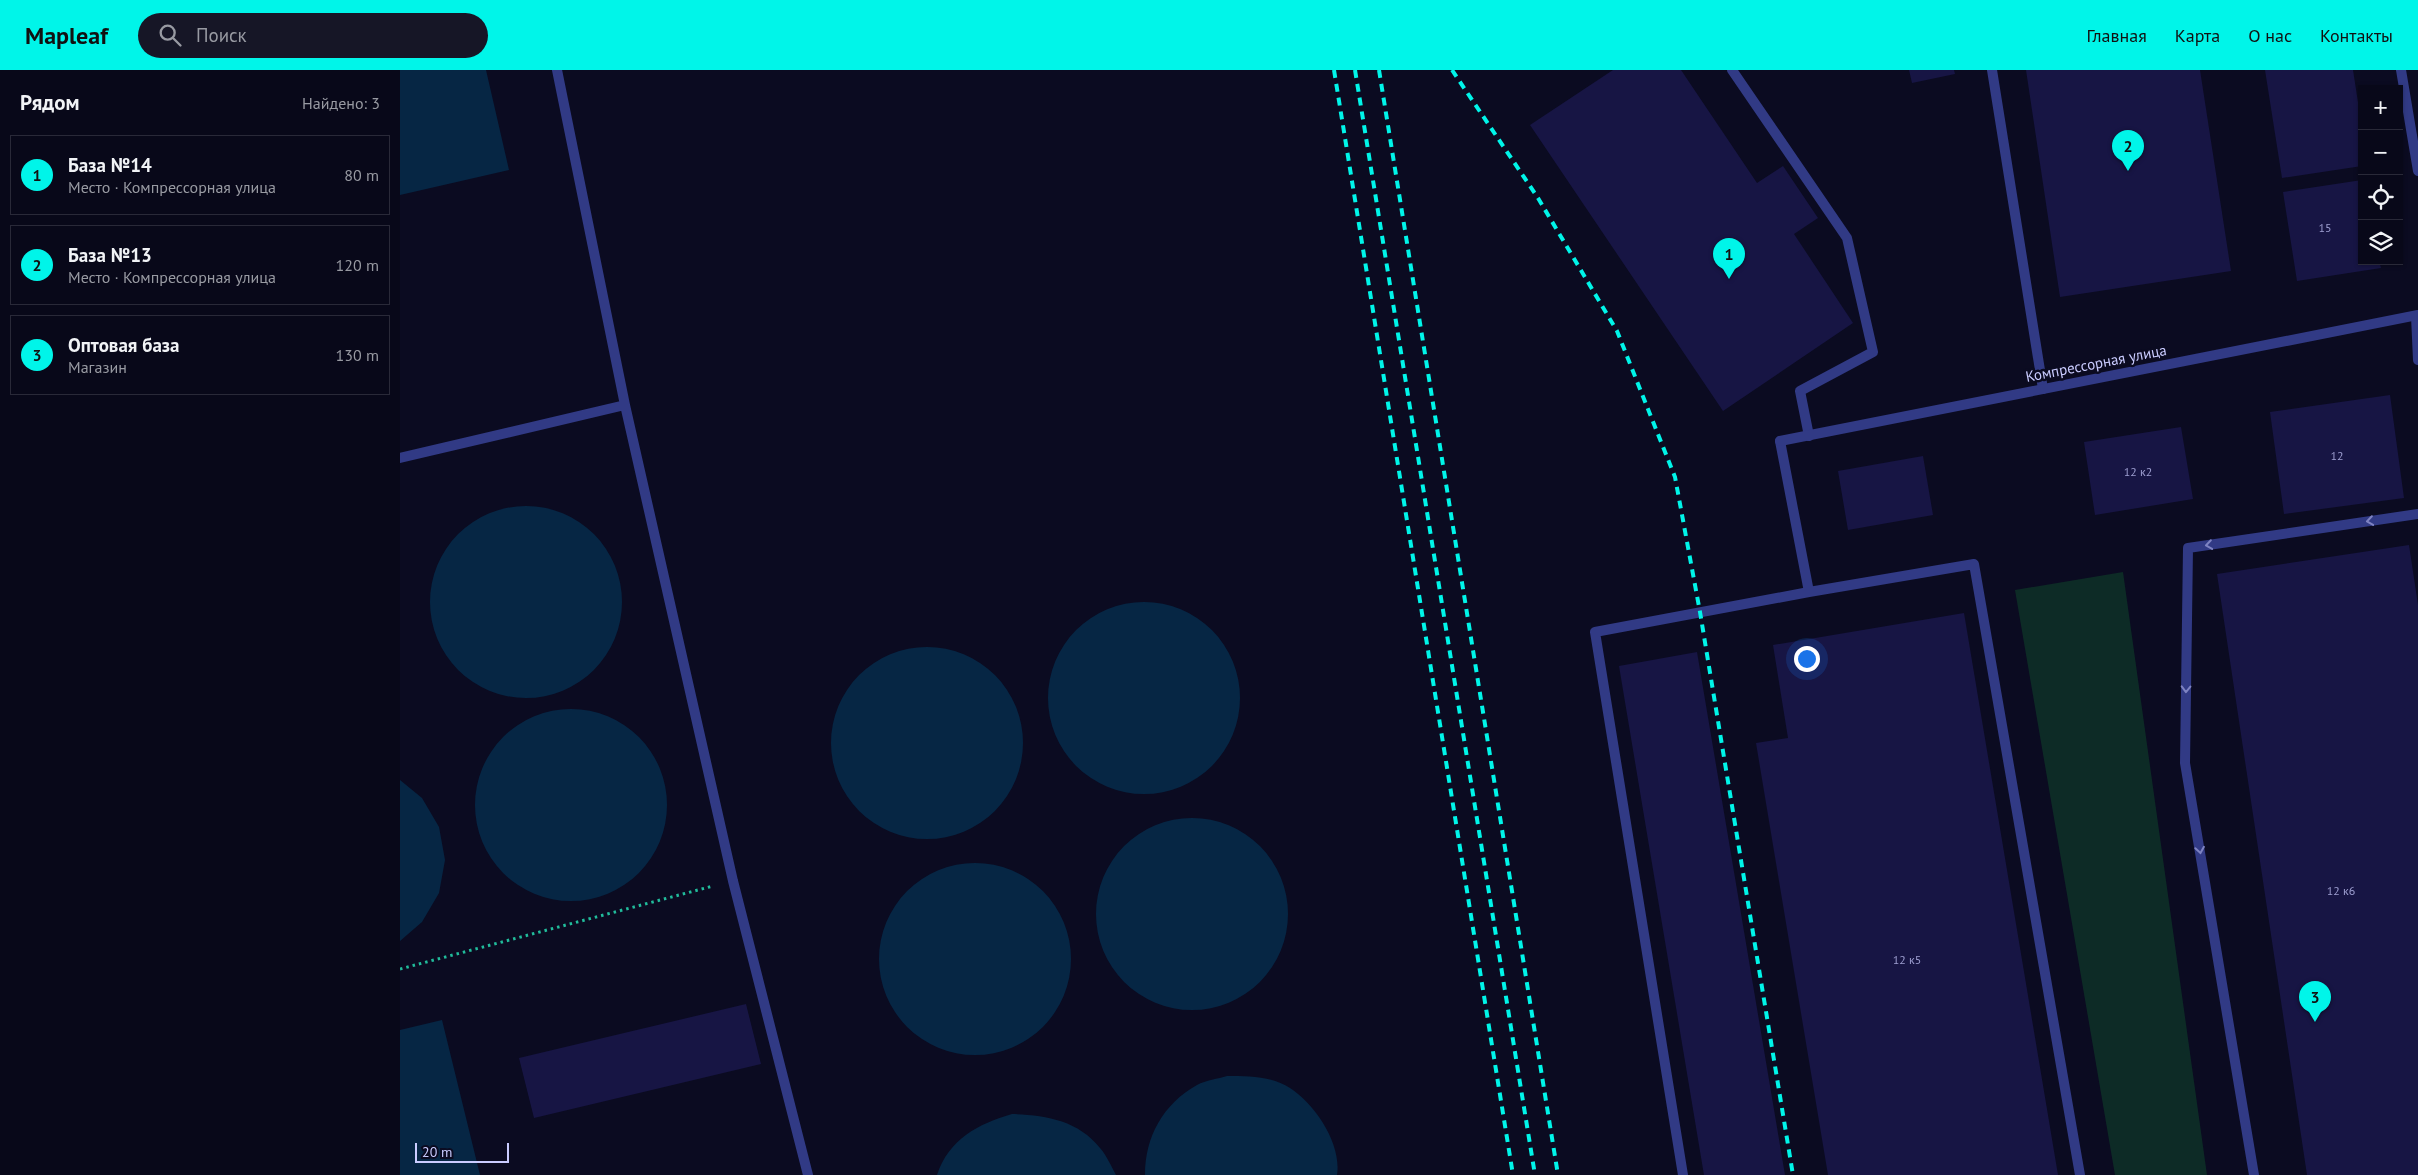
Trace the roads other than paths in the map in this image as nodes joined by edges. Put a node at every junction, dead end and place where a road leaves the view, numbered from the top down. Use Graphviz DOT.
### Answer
graph roads {
  1 [pos="556,70"];
  2 [pos="1732,70"];
  3 [pos="1992,70"];
  4 [pos="2401,70"];
  5 [pos="2418,172"];
  6 [pos="2417,315"];
  7 [pos="2418,360"];
  8 [pos="2043,389"];
  9 [pos="625,405"];
  10 [pos="1809,436"];
  11 [pos="400,458"];
  12 [pos="2418,514"];
  13 [pos="1809,592"];
  14 [pos="808,1175"];
  15 [pos="1683,1175"];
  16 [pos="2080,1175"];
  17 [pos="2254,1175"];
  1 -- 9 [label="street"];
  2 -- 10 [label="street"];
  3 -- 8 [label="street"];
  4 -- 5 [label="street"];
  6 -- 7 [label="street"];
  6 -- 8 [label="street, Компрессорная улица"];
  8 -- 10 [label="street, Компрессорная улица"];
  9 -- 11 [label="street"];
  9 -- 14 [label="street"];
  10 -- 13 [label="street, Компрессорная улица"];
  12 -- 17 [label="street, one-way"];
  13 -- 15 [label="street"];
  13 -- 16 [label="street"];
}
